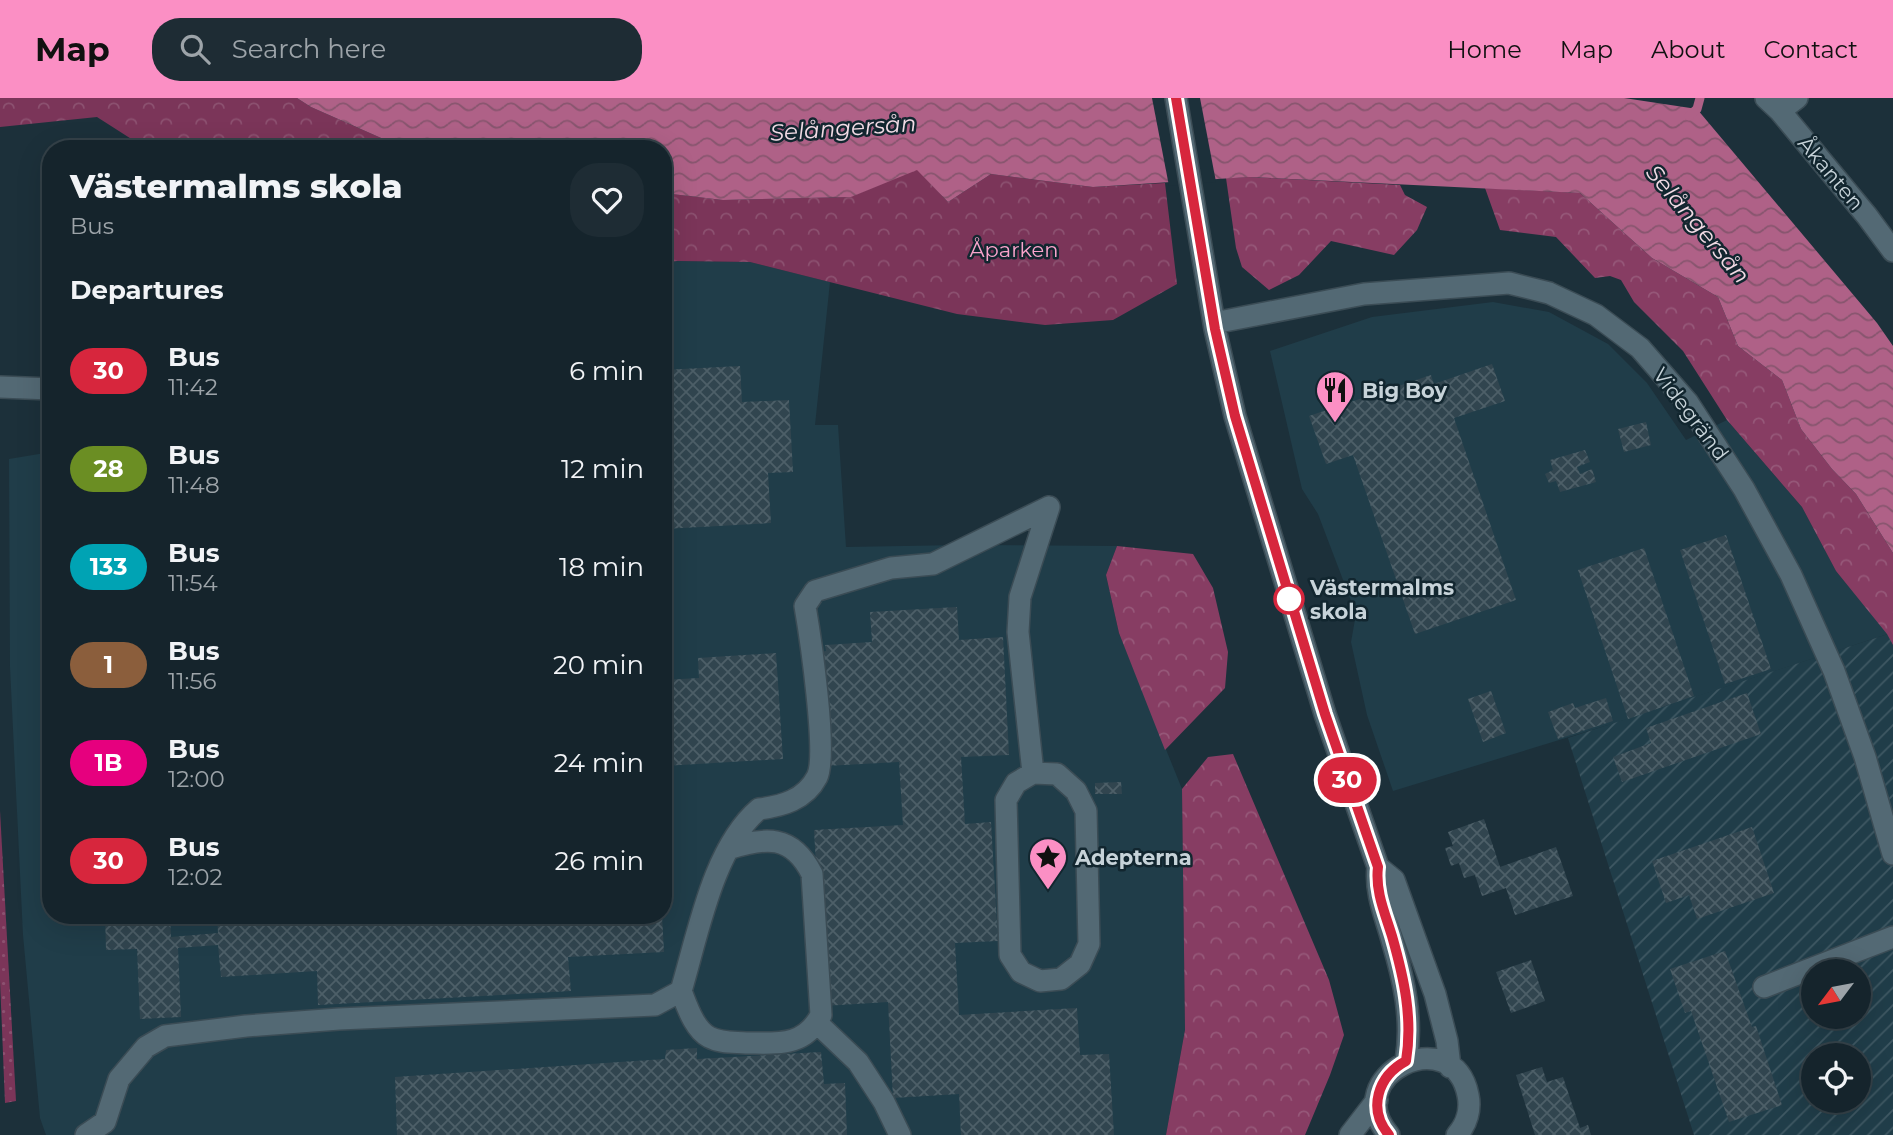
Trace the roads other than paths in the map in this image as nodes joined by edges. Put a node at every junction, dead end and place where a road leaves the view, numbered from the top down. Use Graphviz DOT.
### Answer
graph roads {
  1 [pos="1176,98"];
  2 [pos="1781,102"];
  3 [pos="1893,251"];
  4 [pos="1214,323"];
  5 [pos="0,387"];
  6 [pos="42,389"];
  7 [pos="1033,773"];
  8 [pos="728,849"];
  9 [pos="1893,855"];
  10 [pos="1378,867"];
  11 [pos="1893,937"];
  12 [pos="1764,986"];
  13 [pos="681,991"];
  14 [pos="817,1023"];
  15 [pos="1406,1061"];
  16 [pos="1450,1067"];
  17 [pos="1377,1100"];
  18 [pos="1468,1116"];
  19 [pos="86,1135"];
  20 [pos="900,1135"];
  21 [pos="1350,1135"];
  22 [pos="1389,1135"];
  23 [pos="1457,1135"];
  24 [pos="1480,1135"];
  1 -- 4 [label="street"];
  2 -- 3 [label="street, Åkanten"];
  4 -- 9 [label="street, Videgränd"];
  4 -- 10 [label="street"];
  5 -- 6 [label="street"];
  7 -- 7 [label="street"];
  7 -- 8 [label="street"];
  8 -- 13 [label="street"];
  8 -- 14 [label="street"];
  10 -- 15 [label="street"];
  10 -- 16 [label="street"];
  11 -- 12 [label="street"];
  13 -- 14 [label="street"];
  13 -- 19 [label="street"];
  14 -- 20 [label="street"];
  15 -- 16 [label="street"];
  15 -- 17 [label="street"];
  16 -- 18 [label="street"];
  17 -- 21 [label="street"];
  17 -- 22 [label="street"];
  18 -- 23 [label="street"];
  18 -- 24 [label="street"];
}
